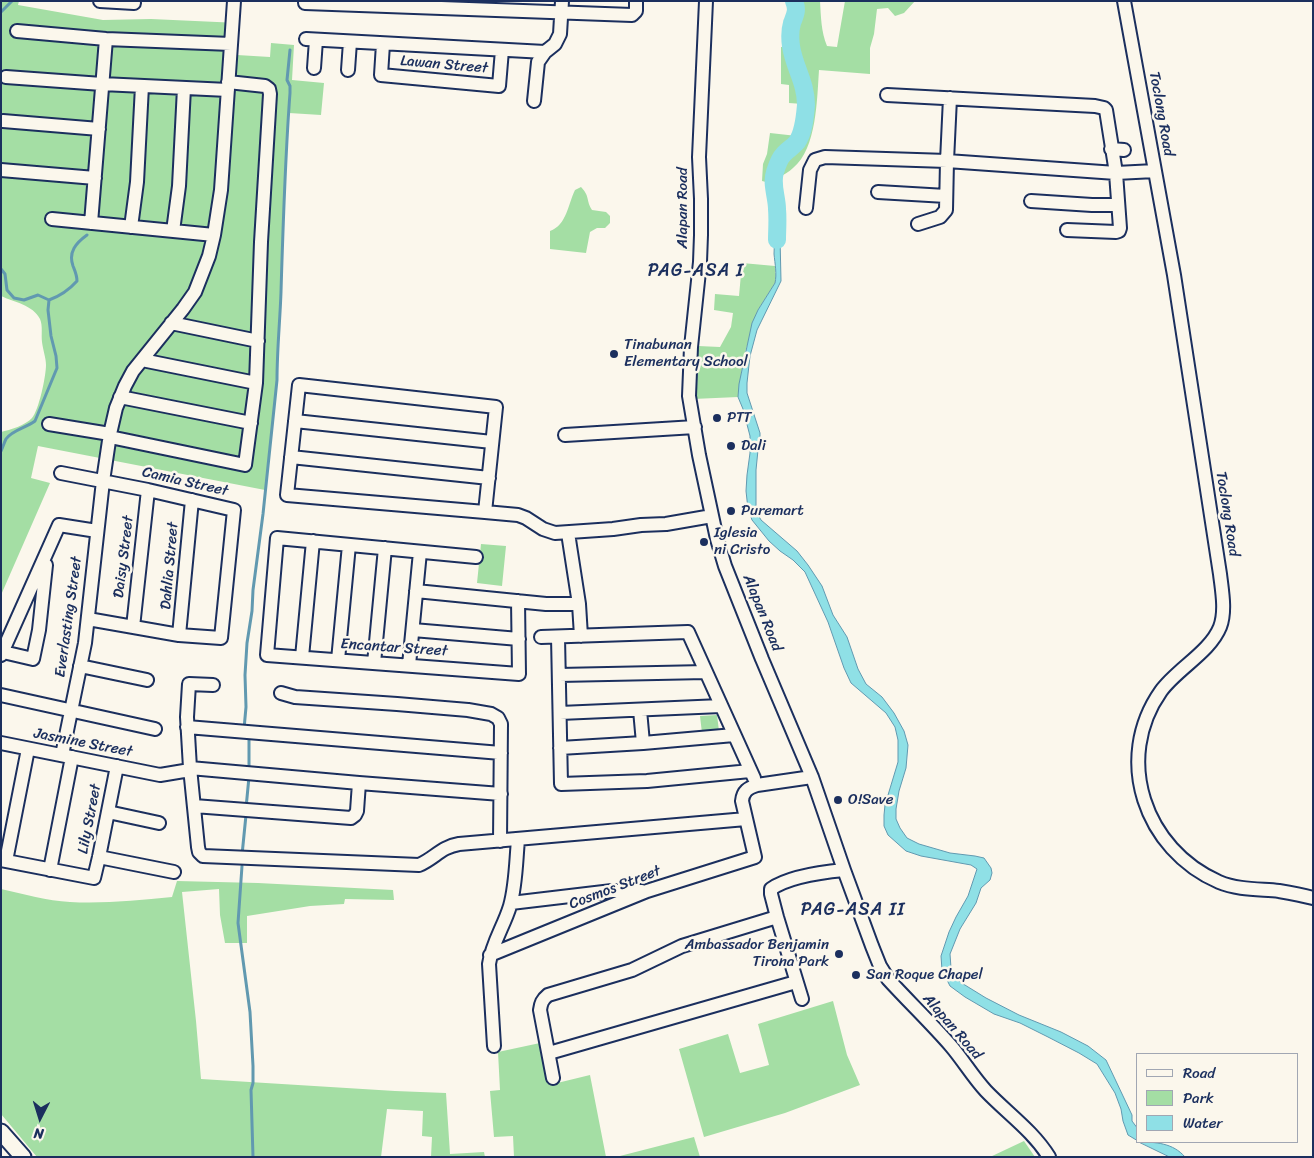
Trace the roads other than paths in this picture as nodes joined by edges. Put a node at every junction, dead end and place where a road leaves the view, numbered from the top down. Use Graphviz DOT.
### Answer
graph roads {
  1 [pos="100,1"];
  2 [pos="234,1"];
  3 [pos="636,1"];
  4 [pos="706,1"];
  5 [pos="1124,1"];
  6 [pos="305,2"];
  7 [pos="349,3"];
  8 [pos="387,3"];
  9 [pos="421,4"];
  10 [pos="455,5"];
  11 [pos="492,5"];
  12 [pos="134,6"];
  13 [pos="561,6"];
  14 [pos="600,7"];
  15 [pos="17,31"];
  16 [pos="106,39"];
  17 [pos="350,42"];
  18 [pos="231,44"];
  19 [pos="383,44"];
  20 [pos="502,50"];
  21 [pos="545,52"];
  22 [pos="314,68"];
  23 [pos="348,70"];
  24 [pos="6,77"];
  25 [pos="102,84"];
  26 [pos="142,86"];
  27 [pos="228,86"];
  28 [pos="184,88"];
  29 [pos="886,95"];
  30 [pos="950,98"];
  31 [pos="534,101"];
  32 [pos="3,121"];
  33 [pos="99,130"];
  34 [pos="947,161"];
  35 [pos="1,170"];
  36 [pos="1155,171"];
  37 [pos="1116,172"];
  38 [pos="95,178"];
  39 [pos="878,192"];
  40 [pos="946,196"];
  41 [pos="1031,201"];
  42 [pos="1118,204"];
  43 [pos="806,208"];
  44 [pos="52,219"];
  45 [pos="91,223"];
  46 [pos="918,224"];
  47 [pos="132,227"];
  48 [pos="1067,230"];
  49 [pos="173,231"];
  50 [pos="214,235"];
  51 [pos="171,323"];
  52 [pos="258,341"];
  53 [pos="142,360"];
  54 [pos="256,383"];
  55 [pos="120,397"];
  56 [pos="295,421"];
  57 [pos="49,424"];
  58 [pos="251,424"];
  59 [pos="694,427"];
  60 [pos="565,435"];
  61 [pos="110,436"];
  62 [pos="492,442"];
  63 [pos="291,457"];
  64 [pos="61,473"];
  65 [pos="489,478"];
  66 [pos="104,481"];
  67 [pos="148,490"];
  68 [pos="192,500"];
  69 [pos="485,512"];
  70 [pos="712,516"];
  71 [pos="97,530"];
  72 [pos="568,533"];
  73 [pos="313,541"];
  74 [pos="349,545"];
  75 [pos="385,548"];
  76 [pos="47,552"];
  77 [pos="420,552"];
  78 [pos="476,557"];
  79 [pos="416,591"];
  80 [pos="518,601"];
  81 [pos="579,604"];
  82 [pos="88,619"];
  83 [pos="133,627"];
  84 [pos="413,630"];
  85 [pos="179,634"];
  86 [pos="581,636"];
  87 [pos="541,637"];
  88 [pos="558,637"];
  89 [pos="519,639"];
  90 [pos="2,654"];
  91 [pos="302,657"];
  92 [pos="338,660"];
  93 [pos="374,663"];
  94 [pos="409,665"];
  95 [pos="80,666"];
  96 [pos="706,672"];
  97 [pos="559,675"];
  98 [pos="147,680"];
  99 [pos="213,685"];
  100 [pos="281,693"];
  101 [pos="1,694"];
  102 [pos="721,706"];
  103 [pos="71,710"];
  104 [pos="640,710"];
  105 [pos="560,713"];
  106 [pos="187,727"];
  107 [pos="155,729"];
  108 [pos="734,735"];
  109 [pos="643,743"];
  110 [pos="1,744"];
  111 [pos="560,748"];
  112 [pos="28,749"];
  113 [pos="501,753"];
  114 [pos="67,756"];
  115 [pos="117,766"];
  116 [pos="190,769"];
  117 [pos="750,771"];
  118 [pos="812,777"];
  119 [pos="359,783"];
  120 [pos="757,785"];
  121 [pos="501,794"];
  122 [pos="194,806"];
  123 [pos="108,812"];
  124 [pos="746,819"];
  125 [pos="159,823"];
  126 [pos="518,840"];
  127 [pos="500,841"];
  128 [pos="99,857"];
  129 [pos="4,861"];
  130 [pos="50,870"];
  131 [pos="844,870"];
  132 [pos="174,872"];
  133 [pos="647,891"];
  134 [pos="1313,898"];
  135 [pos="511,903"];
  136 [pos="777,917"];
  137 [pos="490,955"];
  138 [pos="796,982"];
  139 [pos="802,999"];
  140 [pos="494,1046"];
  141 [pos="549,1053"];
  142 [pos="553,1078"];
  143 [pos="1,1132"];
  144 [pos="23,1157"];
  145 [pos="1049,1157"];
  1 -- 12 [label="street"];
  2 -- 18 [label="street, Everlasting Street"];
  3 -- 14 [label="street"];
  4 -- 59 [label="street, Alapan Road"];
  5 -- 36 [label="street, Toclong Road"];
  6 -- 7 [label="street"];
  7 -- 8 [label="street"];
  8 -- 9 [label="street"];
  9 -- 10 [label="street"];
  10 -- 11 [label="street"];
  11 -- 13 [label="street"];
  13 -- 14 [label="street"];
  13 -- 21 [label="street"];
  15 -- 16 [label="street"];
  16 -- 18 [label="street"];
  16 -- 25 [label="street"];
  17 -- 19 [label="street"];
  17 -- 22 [label="street"];
  17 -- 23 [label="street"];
  18 -- 27 [label="street, Everlasting Street"];
  19 -- 20 [label="street"];
  19 -- 20 [label="street, Lawan Street"];
  20 -- 21 [label="street"];
  21 -- 31 [label="street"];
  24 -- 25 [label="street"];
  25 -- 26 [label="street"];
  25 -- 33 [label="street"];
  26 -- 28 [label="street"];
  26 -- 47 [label="street"];
  27 -- 28 [label="street"];
  27 -- 50 [label="street, Everlasting Street"];
  27 -- 52 [label="street"];
  28 -- 49 [label="street"];
  29 -- 30 [label="street"];
  30 -- 34 [label="street"];
  30 -- 37 [label="street"];
  32 -- 33 [label="street"];
  33 -- 38 [label="street"];
  34 -- 37 [label="street"];
  34 -- 40 [label="street"];
  34 -- 43 [label="street"];
  35 -- 38 [label="street"];
  36 -- 37 [label="street"];
  36 -- 134 [label="street, Toclong Road"];
  37 -- 42 [label="street"];
  38 -- 45 [label="street"];
  39 -- 40 [label="street"];
  40 -- 46 [label="street"];
  41 -- 42 [label="street"];
  42 -- 48 [label="street"];
  44 -- 45 [label="street"];
  45 -- 47 [label="street"];
  47 -- 49 [label="street"];
  49 -- 50 [label="street"];
  50 -- 51 [label="street, Everlasting Street"];
  51 -- 52 [label="street"];
  51 -- 53 [label="street, Everlasting Street"];
  52 -- 54 [label="street"];
  53 -- 54 [label="street"];
  53 -- 55 [label="street, Everlasting Street"];
  54 -- 58 [label="street"];
  55 -- 58 [label="street"];
  55 -- 61 [label="street, Everlasting Street"];
  56 -- 62 [label="street"];
  56 -- 62 [label="street"];
  56 -- 63 [label="street"];
  57 -- 61 [label="street"];
  58 -- 61 [label="street"];
  59 -- 60 [label="street"];
  59 -- 70 [label="street, Alapan Road"];
  61 -- 66 [label="street, Everlasting Street"];
  62 -- 65 [label="street"];
  63 -- 65 [label="street"];
  63 -- 69 [label="street"];
  64 -- 66 [label="street, Camia Street"];
  65 -- 69 [label="street"];
  66 -- 67 [label="street, Camia Street"];
  66 -- 71 [label="street, Everlasting Street"];
  67 -- 68 [label="street, Camia Street"];
  67 -- 83 [label="street, Daisy Street"];
  68 -- 85 [label="street, Dahlia Street"];
  68 -- 85 [label="street, Camia Street"];
  69 -- 72 [label="street"];
  70 -- 72 [label="street"];
  70 -- 118 [label="street, Alapan Road"];
  71 -- 76 [label="street"];
  71 -- 82 [label="street, Everlasting Street"];
  72 -- 81 [label="street"];
  73 -- 74 [label="street"];
  73 -- 91 [label="street"];
  73 -- 91 [label="street, Encantar Street"];
  74 -- 75 [label="street"];
  74 -- 92 [label="street"];
  75 -- 77 [label="street"];
  75 -- 93 [label="street"];
  76 -- 90 [label="street"];
  76 -- 90 [label="street"];
  77 -- 78 [label="street"];
  77 -- 79 [label="street"];
  79 -- 80 [label="street"];
  79 -- 84 [label="street"];
  80 -- 81 [label="street"];
  80 -- 89 [label="street"];
  81 -- 86 [label="street"];
  82 -- 83 [label="street"];
  82 -- 95 [label="street, Everlasting Street"];
  83 -- 85 [label="street"];
  84 -- 89 [label="street"];
  84 -- 94 [label="street"];
  86 -- 88 [label="street"];
  86 -- 96 [label="street"];
  87 -- 88 [label="street"];
  88 -- 97 [label="street"];
  89 -- 94 [label="street, Encantar Street"];
  91 -- 92 [label="street, Encantar Street"];
  92 -- 93 [label="street, Encantar Street"];
  93 -- 94 [label="street, Encantar Street"];
  95 -- 98 [label="street"];
  95 -- 103 [label="street, Everlasting Street"];
  96 -- 97 [label="street"];
  96 -- 102 [label="street"];
  97 -- 105 [label="street"];
  99 -- 106 [label="street"];
  100 -- 113 [label="street"];
  101 -- 103 [label="street"];
  102 -- 104 [label="street"];
  102 -- 108 [label="street"];
  103 -- 107 [label="street"];
  103 -- 114 [label="street, Everlasting Street"];
  104 -- 105 [label="street"];
  104 -- 109 [label="street"];
  105 -- 111 [label="street"];
  106 -- 113 [label="street"];
  106 -- 116 [label="street"];
  108 -- 109 [label="street"];
  108 -- 117 [label="street"];
  109 -- 111 [label="street"];
  110 -- 112 [label="street, Jasmine Street"];
  111 -- 117 [label="street"];
  112 -- 114 [label="street, Jasmine Street"];
  112 -- 129 [label="street"];
  113 -- 121 [label="street"];
  114 -- 115 [label="street, Jasmine Street"];
  114 -- 130 [label="street, Everlasting Street"];
  115 -- 116 [label="street, Jasmine Street"];
  115 -- 123 [label="street, Lily Street"];
  116 -- 119 [label="street"];
  116 -- 122 [label="street"];
  117 -- 120 [label="street"];
  118 -- 120 [label="street"];
  118 -- 131 [label="street, Alapan Road"];
  119 -- 121 [label="street"];
  119 -- 122 [label="street"];
  120 -- 124 [label="street"];
  121 -- 127 [label="street"];
  122 -- 127 [label="street"];
  123 -- 125 [label="street"];
  123 -- 128 [label="street, Lily Street"];
  124 -- 126 [label="street"];
  124 -- 133 [label="street, Cosmos Street"];
  126 -- 127 [label="street"];
  126 -- 135 [label="street"];
  128 -- 130 [label="street, Lily Street"];
  128 -- 132 [label="street"];
  129 -- 130 [label="street"];
  131 -- 136 [label="street"];
  131 -- 145 [label="street, Alapan Road"];
  133 -- 135 [label="street"];
  133 -- 137 [label="street, Cosmos Street"];
  135 -- 137 [label="street"];
  136 -- 138 [label="street"];
  136 -- 141 [label="street"];
  137 -- 140 [label="street"];
  138 -- 139 [label="street"];
  138 -- 141 [label="street"];
  141 -- 142 [label="street"];
  143 -- 144 [label="main road"];
}
